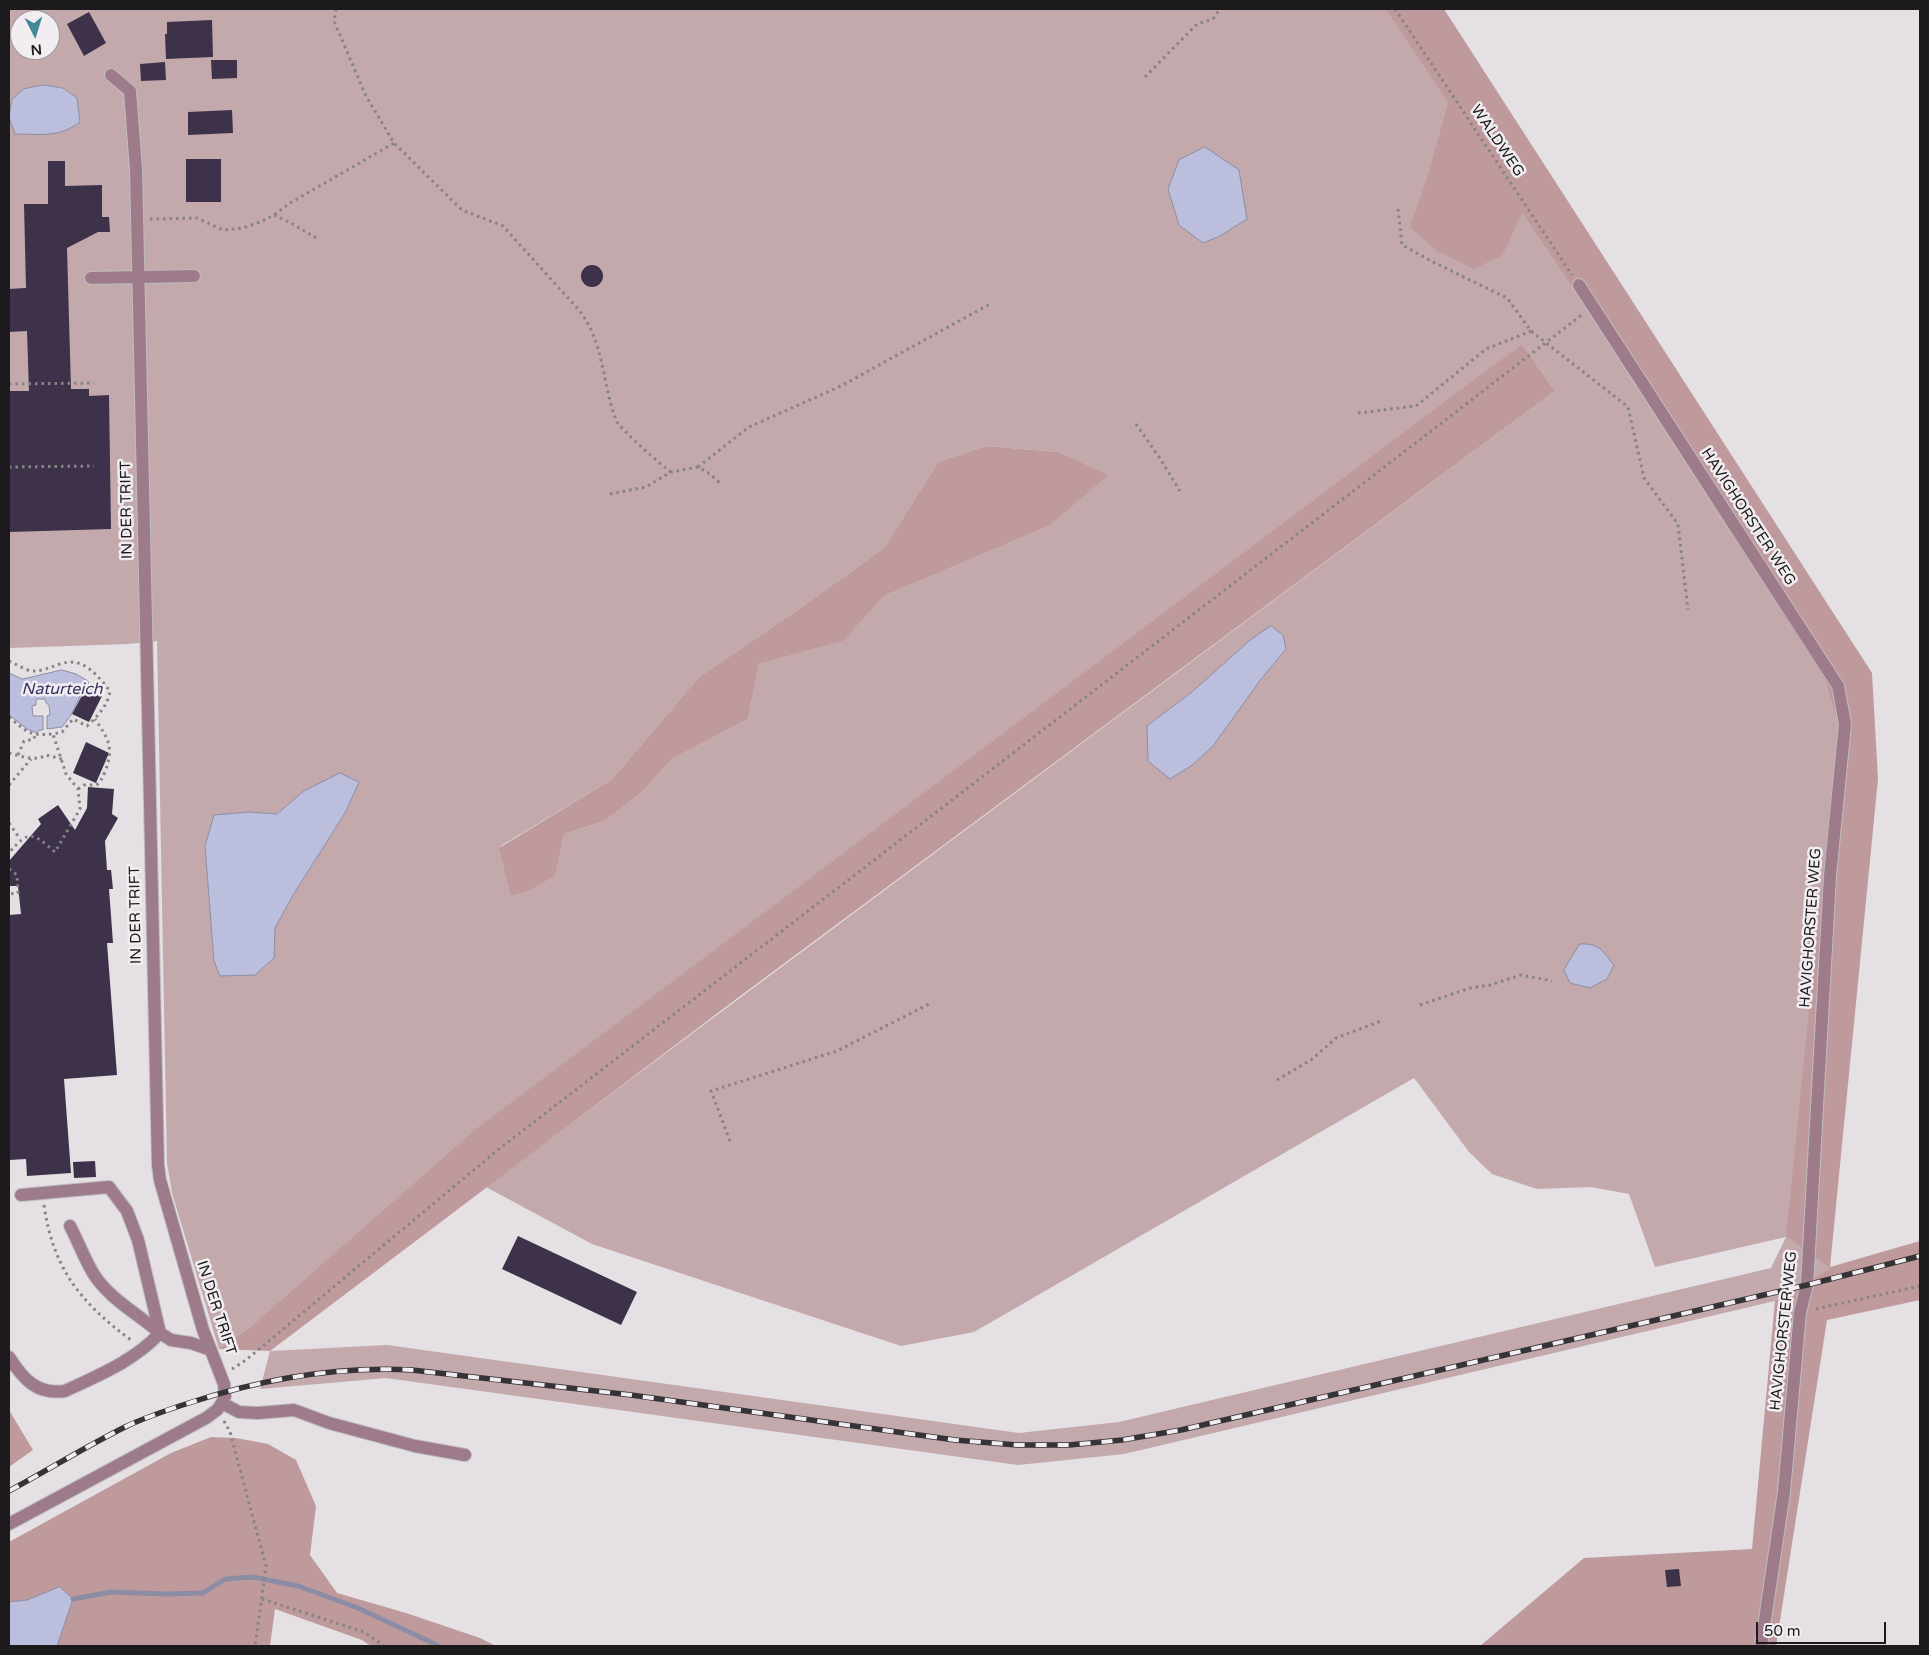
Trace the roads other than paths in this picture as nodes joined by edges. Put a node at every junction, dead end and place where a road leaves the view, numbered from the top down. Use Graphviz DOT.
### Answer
graph roads {
  1 [pos="111,75"];
  2 [pos="194,276"];
  3 [pos="138,277"];
  4 [pos="91,278"];
  5 [pos="1579,285"];
  6 [pos="22,1195"];
  7 [pos="70,1226"];
  8 [pos="160,1333"];
  9 [pos="211,1350"];
  10 [pos="9,1357"];
  11 [pos="220,1406"];
  12 [pos="465,1455"];
  13 [pos="9,1524"];
  14 [pos="1761,1646"];
  1 -- 3 [label="street, IN DER TRIFT"];
  2 -- 3 [label="street"];
  3 -- 4 [label="street"];
  3 -- 9 [label="street, IN DER TRIFT"];
  5 -- 14 [label="street, HAVIGHORSTER WEG"];
  6 -- 8 [label="street"];
  7 -- 8 [label="street"];
  8 -- 9 [label="street"];
  8 -- 10 [label="street"];
  9 -- 11 [label="street, IN DER TRIFT"];
  11 -- 12 [label="street"];
  11 -- 13 [label="street"];
}
